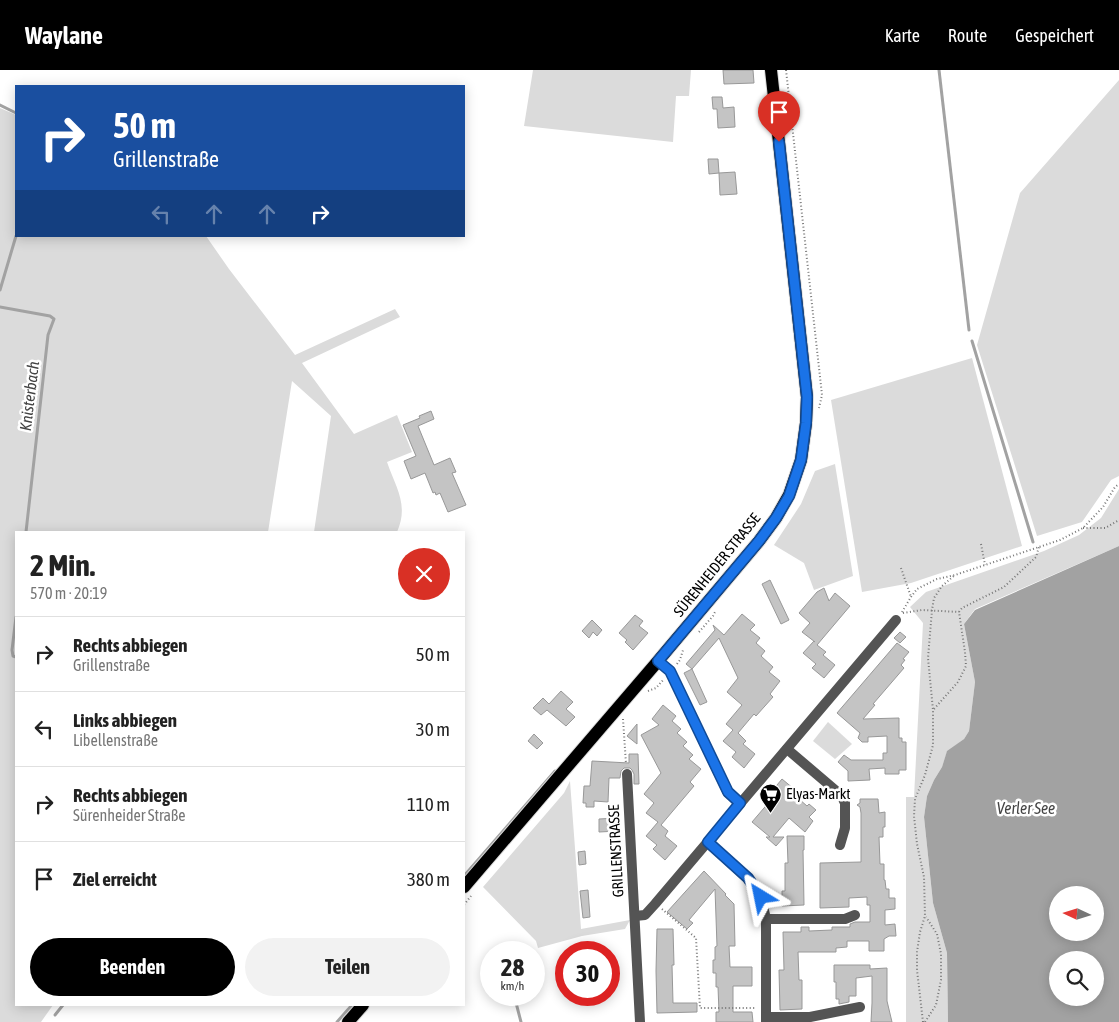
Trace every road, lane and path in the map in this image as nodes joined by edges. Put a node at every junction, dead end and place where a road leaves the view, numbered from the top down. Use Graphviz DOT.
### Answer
graph roads {
  1 [pos="771,70"];
  2 [pos="786,70"];
  3 [pos="817,414"];
  4 [pos="1119,484"];
  5 [pos="1119,520"];
  6 [pos="1083,528"];
  7 [pos="981,544"];
  8 [pos="1039,547"];
  9 [pos="985,565"];
  10 [pos="901,568"];
  11 [pos="955,575"];
  12 [pos="911,597"];
  13 [pos="932,610"];
  14 [pos="715,611"];
  15 [pos="959,612"];
  16 [pos="896,620"];
  17 [pos="696,635"];
  18 [pos="684,648"];
  19 [pos="658,661"];
  20 [pos="670,671"];
  21 [pos="646,692"];
  22 [pos="933,710"];
  23 [pos="617,723"];
  24 [pos="787,749"];
  25 [pos="627,774"];
  26 [pos="740,803"];
  27 [pos="708,842"];
  28 [pos="840,845"];
  29 [pos="465,886"];
  30 [pos="655,904"];
  31 [pos="855,915"];
  32 [pos="635,916"];
  33 [pos="925,916"];
  34 [pos="766,919"];
  35 [pos="362,1006"];
  36 [pos="860,1007"];
  37 [pos="766,1016"];
  38 [pos="348,1022"];
  39 [pos="640,1022"];
  40 [pos="924,1022"];
  1 -- 19 [label="main road, SÜRENHEIDER STRASSE"];
  2 -- 3 [label="path"];
  4 -- 6 [label="path"];
  5 -- 6 [label="path"];
  6 -- 8 [label="path"];
  7 -- 9 [label="path"];
  8 -- 9 [label="path"];
  8 -- 15 [label="path"];
  9 -- 11 [label="path"];
  10 -- 12 [label="path"];
  11 -- 12 [label="path"];
  11 -- 13 [label="path"];
  12 -- 13 [label="path"];
  13 -- 15 [label="path"];
  13 -- 22 [label="path"];
  14 -- 17 [label="path"];
  15 -- 22 [label="path"];
  16 -- 24 [label="street, GRILLENSTRASSE"];
  18 -- 20 [label="path"];
  19 -- 20 [label="street"];
  19 -- 29 [label="main road, SÜRENHEIDER STRASSE"];
  20 -- 21 [label="path"];
  20 -- 26 [label="street"];
  22 -- 33 [label="path"];
  23 -- 25 [label="path"];
  24 -- 26 [label="street, GRILLENSTRASSE"];
  24 -- 28 [label="street"];
  25 -- 32 [label="street, GRILLENSTRASSE"];
  26 -- 27 [label="street, GRILLENSTRASSE"];
  27 -- 30 [label="street, GRILLENSTRASSE"];
  27 -- 34 [label="street"];
  30 -- 32 [label="street, GRILLENSTRASSE"];
  30 -- 37 [label="path"];
  31 -- 34 [label="street"];
  32 -- 39 [label="street"];
  33 -- 40 [label="path"];
  33 -- 40 [label="path"];
  34 -- 37 [label="street"];
  35 -- 38 [label="main road"];
  36 -- 37 [label="street"];
}
